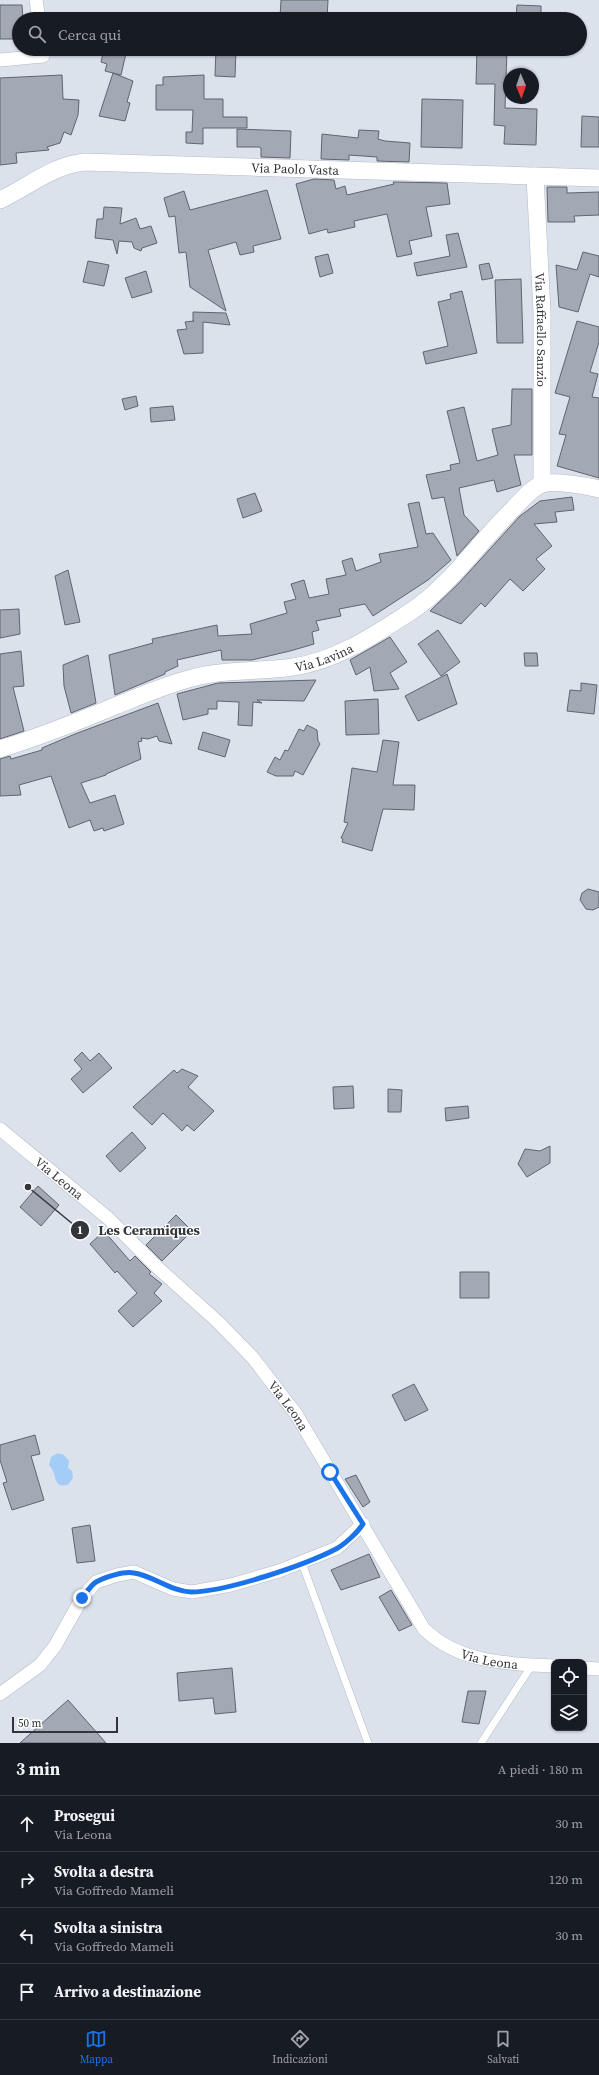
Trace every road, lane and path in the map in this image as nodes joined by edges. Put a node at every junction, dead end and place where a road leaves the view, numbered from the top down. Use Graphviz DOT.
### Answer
graph roads {
  1 [pos="36,0"];
  2 [pos="38,12"];
  3 [pos="43,56"];
  4 [pos="0,60"];
  5 [pos="535,176"];
  6 [pos="599,178"];
  7 [pos="0,200"];
  8 [pos="542,484"];
  9 [pos="599,489"];
  10 [pos="0,749"];
  11 [pos="0,1129"];
  12 [pos="363,1524"];
  13 [pos="302,1563"];
  14 [pos="532,1665"];
  15 [pos="551,1666"];
  16 [pos="587,1668"];
  17 [pos="599,1669"];
  18 [pos="0,1694"];
  19 [pos="368,1743"];
  20 [pos="481,1743"];
  1 -- 2 [label="street"];
  3 -- 4 [label="street"];
  5 -- 6 [label="street, Via Paolo Vasta"];
  5 -- 7 [label="street, Via Paolo Vasta"];
  5 -- 8 [label="street, Via Raffaello Sanzio"];
  8 -- 9 [label="street"];
  8 -- 10 [label="street, Via Lavina"];
  11 -- 12 [label="street, Via Leona"];
  12 -- 13 [label="street"];
  12 -- 14 [label="street, Via Leona"];
  13 -- 18 [label="street"];
  13 -- 19 [label="lane"];
  14 -- 15 [label="street, Via Leona"];
  14 -- 20 [label="lane"];
  16 -- 17 [label="street"];
}
